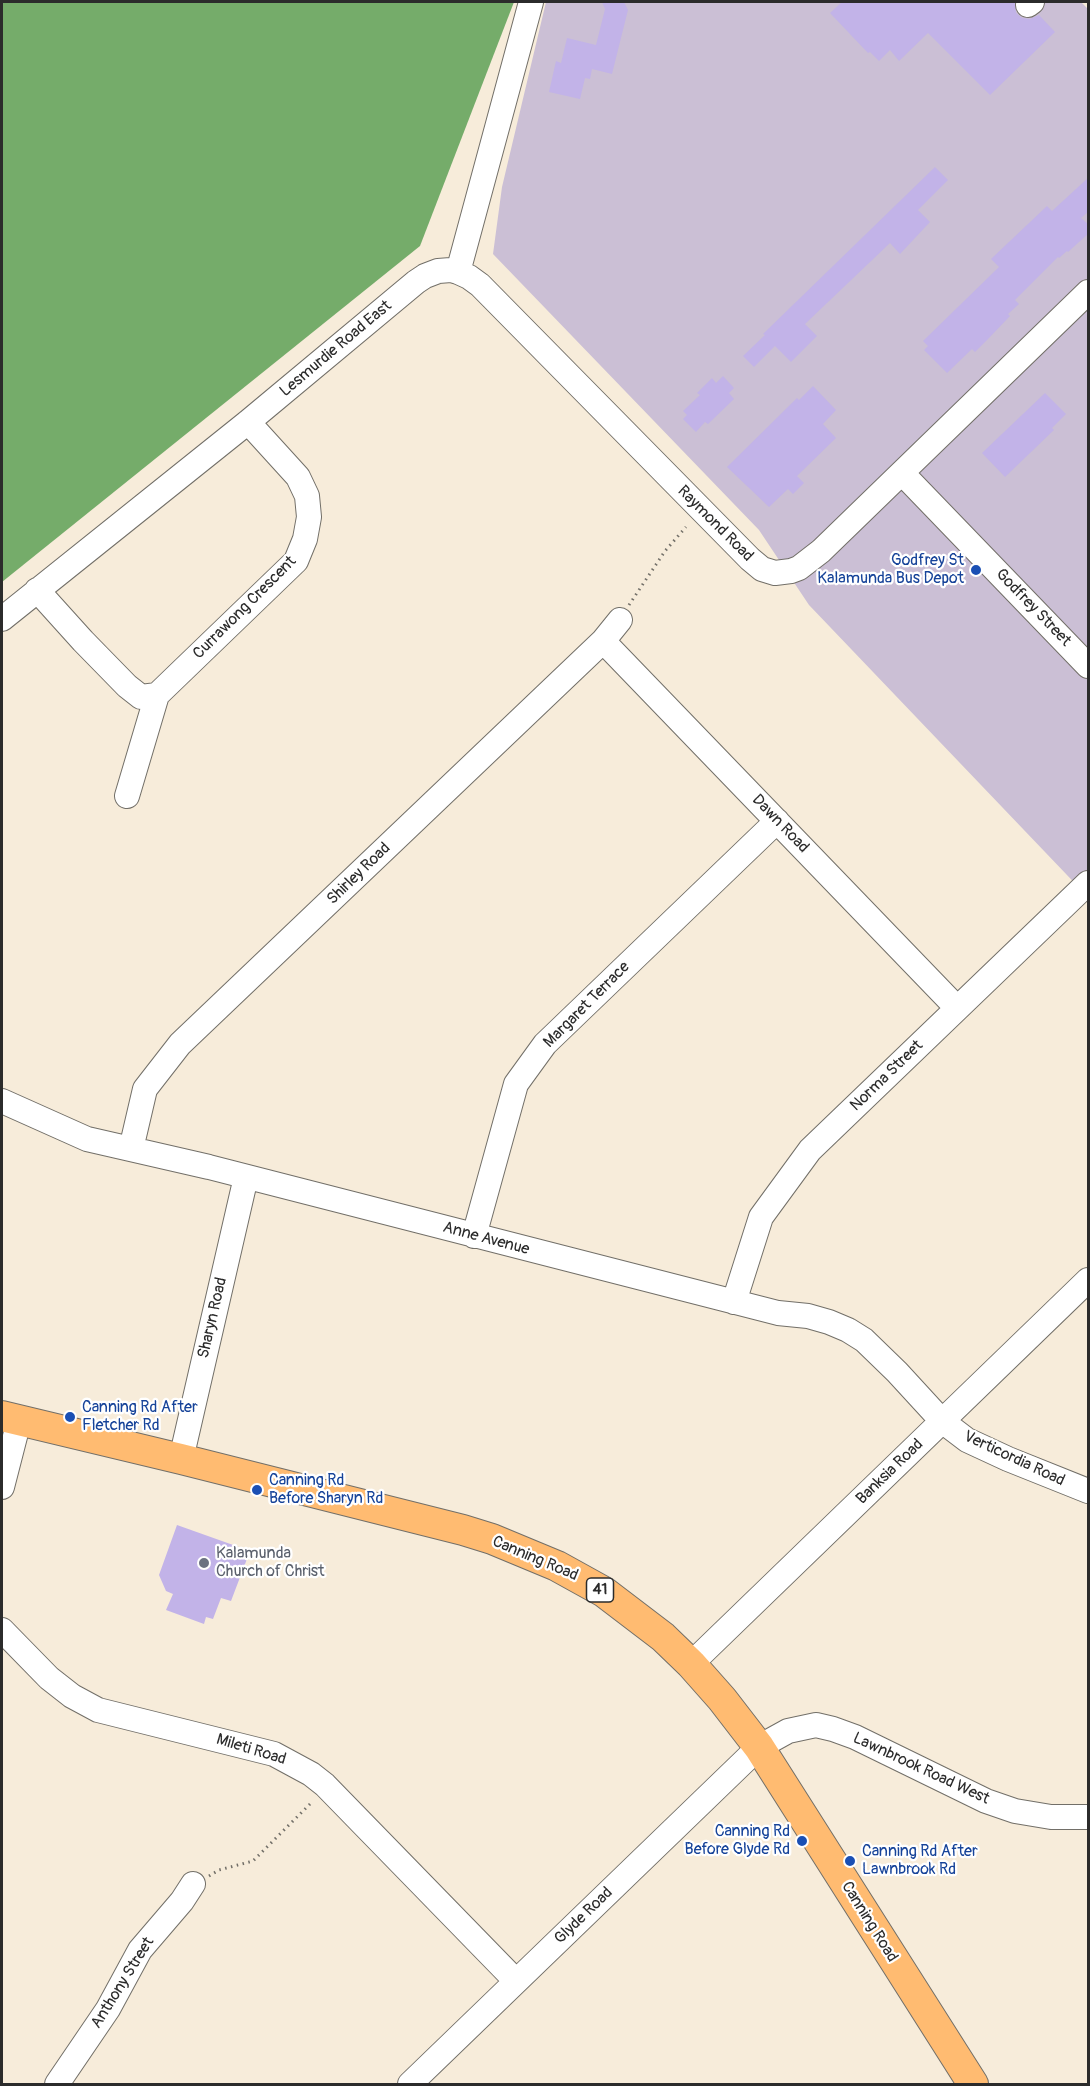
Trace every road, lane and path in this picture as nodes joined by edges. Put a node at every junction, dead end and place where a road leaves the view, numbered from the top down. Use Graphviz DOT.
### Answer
graph roads {
  1 [pos="531,2"];
  2 [pos="458,272"];
  3 [pos="1089,292"];
  4 [pos="248,422"];
  5 [pos="902,473"];
  6 [pos="686,527"];
  7 [pos="37,590"];
  8 [pos="2,619"];
  9 [pos="620,620"];
  10 [pos="603,641"];
  11 [pos="1085,654"];
  12 [pos="156,695"];
  13 [pos="127,796"];
  14 [pos="777,821"];
  15 [pos="1089,883"];
  16 [pos="957,1008"];
  17 [pos="2,1101"];
  18 [pos="131,1149"];
  19 [pos="246,1177"];
  20 [pos="474,1236"];
  21 [pos="1089,1280"];
  22 [pos="734,1302"];
  23 [pos="10,1418"];
  24 [pos="942,1421"];
  25 [pos="181,1459"];
  26 [pos="2,1487"];
  27 [pos="1089,1491"];
  28 [pos="2,1630"];
  29 [pos="691,1664"];
  30 [pos="759,1747"];
  31 [pos="327,1787"];
  32 [pos="1089,1817"];
  33 [pos="194,1884"];
  34 [pos="516,1981"];
  35 [pos="57,2085"];
  36 [pos="410,2085"];
  37 [pos="973,2085"];
  1 -- 2 [label="street"];
  2 -- 4 [label="street, Lesmurdie Road East"];
  2 -- 5 [label="street, Raymond Road"];
  3 -- 5 [label="street, Raymond Road"];
  4 -- 7 [label="street, Lesmurdie Road East"];
  4 -- 12 [label="street, Currawong Crescent"];
  5 -- 11 [label="street, Godfrey Street"];
  6 -- 9 [label="path"];
  7 -- 8 [label="street, Lesmurdie Road East"];
  7 -- 12 [label="street"];
  9 -- 10 [label="street, Shirley Road"];
  10 -- 14 [label="street, Dawn Road"];
  10 -- 18 [label="street, Shirley Road"];
  12 -- 13 [label="street"];
  14 -- 16 [label="street, Dawn Road"];
  14 -- 20 [label="street, Margaret Terrace"];
  15 -- 16 [label="street, Norma Street"];
  16 -- 22 [label="street, Norma Street"];
  17 -- 18 [label="street, Anne Avenue"];
  18 -- 19 [label="street, Anne Avenue"];
  19 -- 20 [label="street, Anne Avenue"];
  19 -- 25 [label="street, Sharyn Road"];
  20 -- 22 [label="street, Anne Avenue"];
  21 -- 24 [label="street, Banksia Road"];
  22 -- 24 [label="street, Anne Avenue"];
  23 -- 25 [label="main road, Canning Road / 41"];
  23 -- 26 [label="street"];
  24 -- 27 [label="street, Verticordia Road"];
  24 -- 29 [label="street, Banksia Road"];
  25 -- 29 [label="main road, Canning Road / 41"];
  28 -- 31 [label="street, Mileti Road"];
  29 -- 30 [label="main road, Canning Road / 41"];
  30 -- 32 [label="street, Lawnbrook Road West"];
  30 -- 34 [label="street, Glyde Road"];
  30 -- 37 [label="main road, Canning Road / 41"];
  31 -- 33 [label="path"];
  31 -- 34 [label="street, Mileti Road"];
  33 -- 35 [label="street, Anthony Street"];
  34 -- 36 [label="street, Glyde Road"];
}
